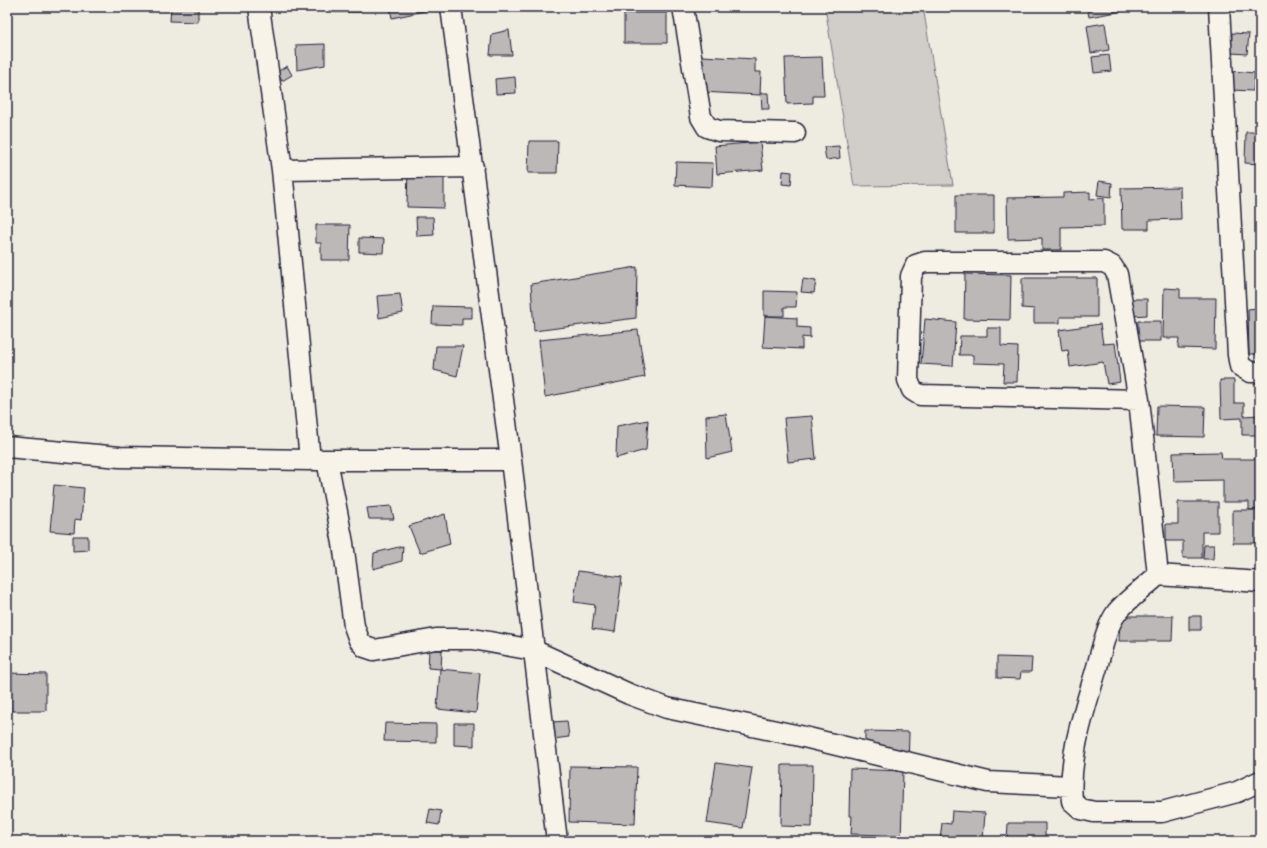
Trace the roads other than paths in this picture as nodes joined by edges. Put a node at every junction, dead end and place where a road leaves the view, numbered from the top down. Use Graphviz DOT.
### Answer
graph roads {
  1 [pos="259,7"];
  2 [pos="451,7"];
  3 [pos="683,7"];
  4 [pos="1219,7"];
  5 [pos="795,133"];
  6 [pos="473,168"];
  7 [pos="282,170"];
  8 [pos="1260,372"];
  9 [pos="1139,400"];
  10 [pos="7,447"];
  11 [pos="319,460"];
  12 [pos="511,460"];
  13 [pos="1158,576"];
  14 [pos="1260,582"];
  15 [pos="533,650"];
  16 [pos="1260,781"];
  17 [pos="1070,786"];
  18 [pos="557,841"];
  1 -- 7 [label="street"];
  2 -- 6 [label="street"];
  3 -- 5 [label="street"];
  4 -- 8 [label="street"];
  6 -- 7 [label="street"];
  6 -- 12 [label="street"];
  7 -- 11 [label="street"];
  9 -- 9 [label="street"];
  9 -- 13 [label="street"];
  10 -- 11 [label="street"];
  11 -- 12 [label="street"];
  11 -- 15 [label="street"];
  12 -- 15 [label="street"];
  13 -- 14 [label="street"];
  13 -- 17 [label="street"];
  15 -- 17 [label="street"];
  15 -- 18 [label="street"];
  16 -- 17 [label="street"];
}
